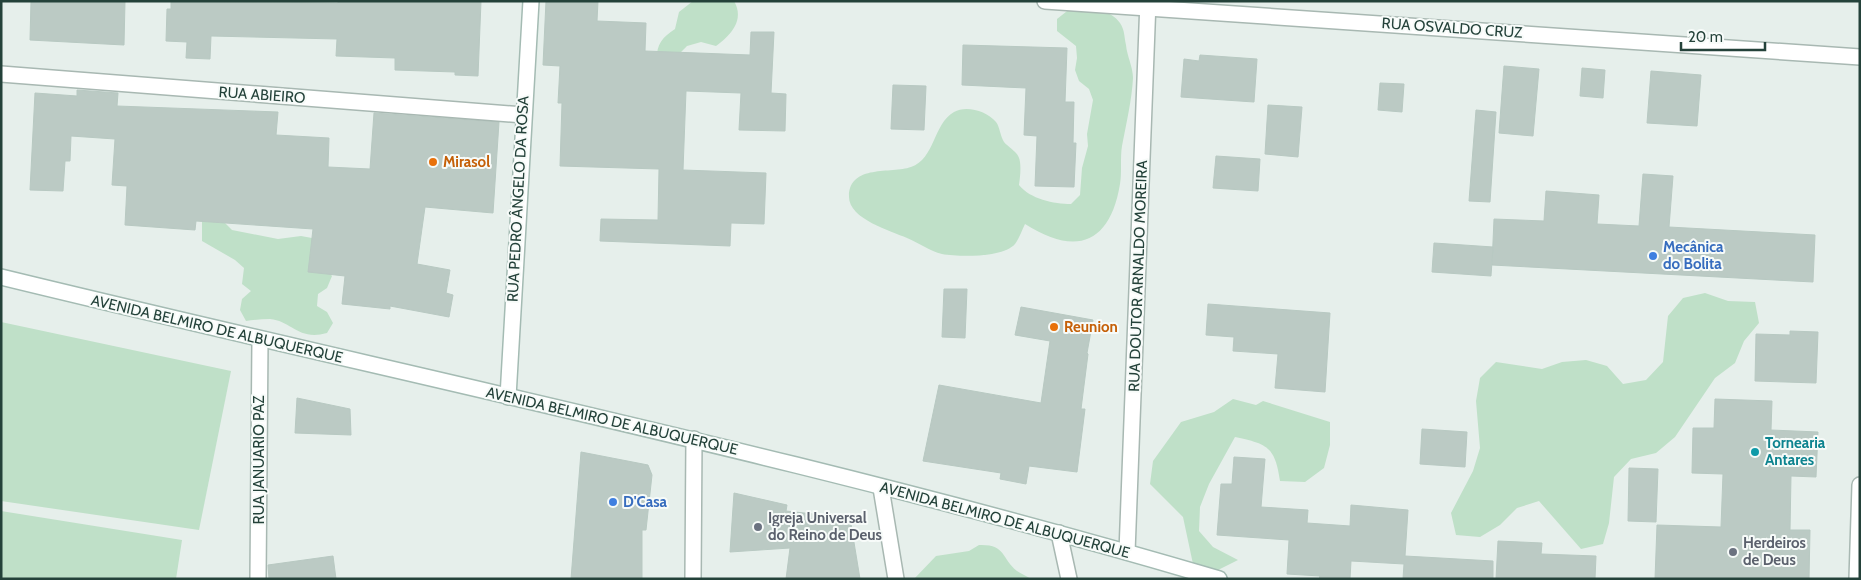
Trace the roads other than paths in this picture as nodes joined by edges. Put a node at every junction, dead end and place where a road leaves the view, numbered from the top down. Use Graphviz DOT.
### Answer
graph roads {
  1 [pos="531,1"];
  2 [pos="1045,1"];
  3 [pos="1148,4"];
  4 [pos="1860,57"];
  5 [pos="1,74"];
  6 [pos="523,115"];
  7 [pos="1,277"];
  8 [pos="260,340"];
  9 [pos="508,397"];
  10 [pos="694,439"];
  11 [pos="1860,485"];
  12 [pos="881,488"];
  13 [pos="1060,532"];
  14 [pos="1127,552"];
  15 [pos="258,579"];
  16 [pos="692,579"];
  17 [pos="896,579"];
  18 [pos="1069,579"];
  19 [pos="1219,579"];
  20 [pos="1857,579"];
  1 -- 6 [label="street, RUA PEDRO ÂNGELO DA ROSA"];
  2 -- 3 [label="street, RUA OSVALDO CRUZ"];
  3 -- 4 [label="street, RUA OSVALDO CRUZ"];
  3 -- 14 [label="street, RUA DOUTOR ARNALDO MOREIRA"];
  5 -- 6 [label="street, RUA ABIEIRO"];
  6 -- 9 [label="street, RUA PEDRO ÂNGELO DA ROSA"];
  7 -- 8 [label="street, AVENIDA BELMIRO DE ALBUQUERQUE"];
  8 -- 9 [label="street, AVENIDA BELMIRO DE ALBUQUERQUE"];
  8 -- 15 [label="street, RUA JANUARIO PAZ"];
  9 -- 10 [label="street, AVENIDA BELMIRO DE ALBUQUERQUE"];
  10 -- 12 [label="street, AVENIDA BELMIRO DE ALBUQUERQUE"];
  10 -- 16 [label="street"];
  11 -- 20 [label="street"];
  12 -- 13 [label="street, AVENIDA BELMIRO DE ALBUQUERQUE"];
  12 -- 17 [label="street"];
  13 -- 14 [label="street, AVENIDA BELMIRO DE ALBUQUERQUE"];
  13 -- 18 [label="street"];
  14 -- 19 [label="street, AVENIDA BELMIRO DE ALBUQUERQUE"];
}
